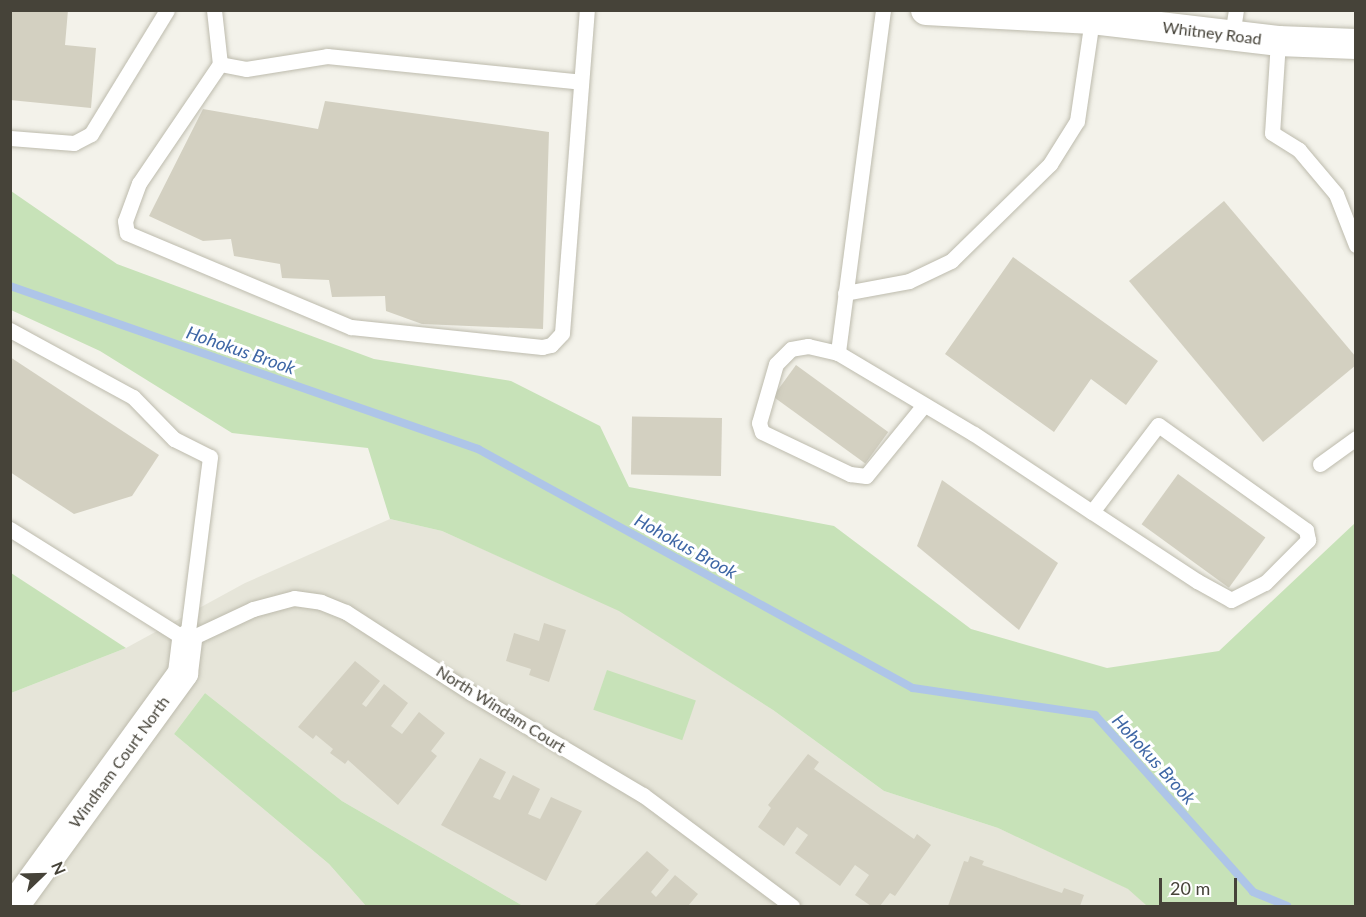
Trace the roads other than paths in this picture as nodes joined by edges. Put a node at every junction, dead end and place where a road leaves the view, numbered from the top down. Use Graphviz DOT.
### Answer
graph roads {
  1 [pos="167,10"];
  2 [pos="214,10"];
  3 [pos="587,10"];
  4 [pos="883,10"];
  5 [pos="939,11"];
  6 [pos="1092,19"];
  7 [pos="1234,23"];
  8 [pos="1278,41"];
  9 [pos="1356,44"];
  10 [pos="220,64"];
  11 [pos="581,82"];
  12 [pos="10,138"];
  13 [pos="1356,245"];
  14 [pos="845,293"];
  15 [pos="10,330"];
  16 [pos="838,353"];
  17 [pos="924,405"];
  18 [pos="1356,438"];
  19 [pos="1320,464"];
  20 [pos="1092,512"];
  21 [pos="10,529"];
  22 [pos="187,640"];
  23 [pos="14,906"];
  24 [pos="792,906"];
  1 -- 12 [label="lane"];
  2 -- 10 [label="lane"];
  3 -- 11 [label="lane"];
  4 -- 14 [label="lane"];
  5 -- 6 [label="street, Whitney Road"];
  6 -- 7 [label="street, Whitney Road"];
  6 -- 14 [label="lane"];
  7 -- 8 [label="street, Whitney Road"];
  8 -- 9 [label="street, Whitney Road"];
  8 -- 13 [label="lane"];
  10 -- 11 [label="lane"];
  10 -- 11 [label="lane"];
  14 -- 16 [label="lane"];
  15 -- 22 [label="lane"];
  16 -- 17 [label="lane"];
  16 -- 17 [label="lane"];
  17 -- 20 [label="lane"];
  18 -- 19 [label="lane"];
  20 -- 20 [label="lane"];
  21 -- 22 [label="lane"];
  22 -- 23 [label="street, Windham Court North"];
  22 -- 24 [label="lane, North Windam Court"];
}
